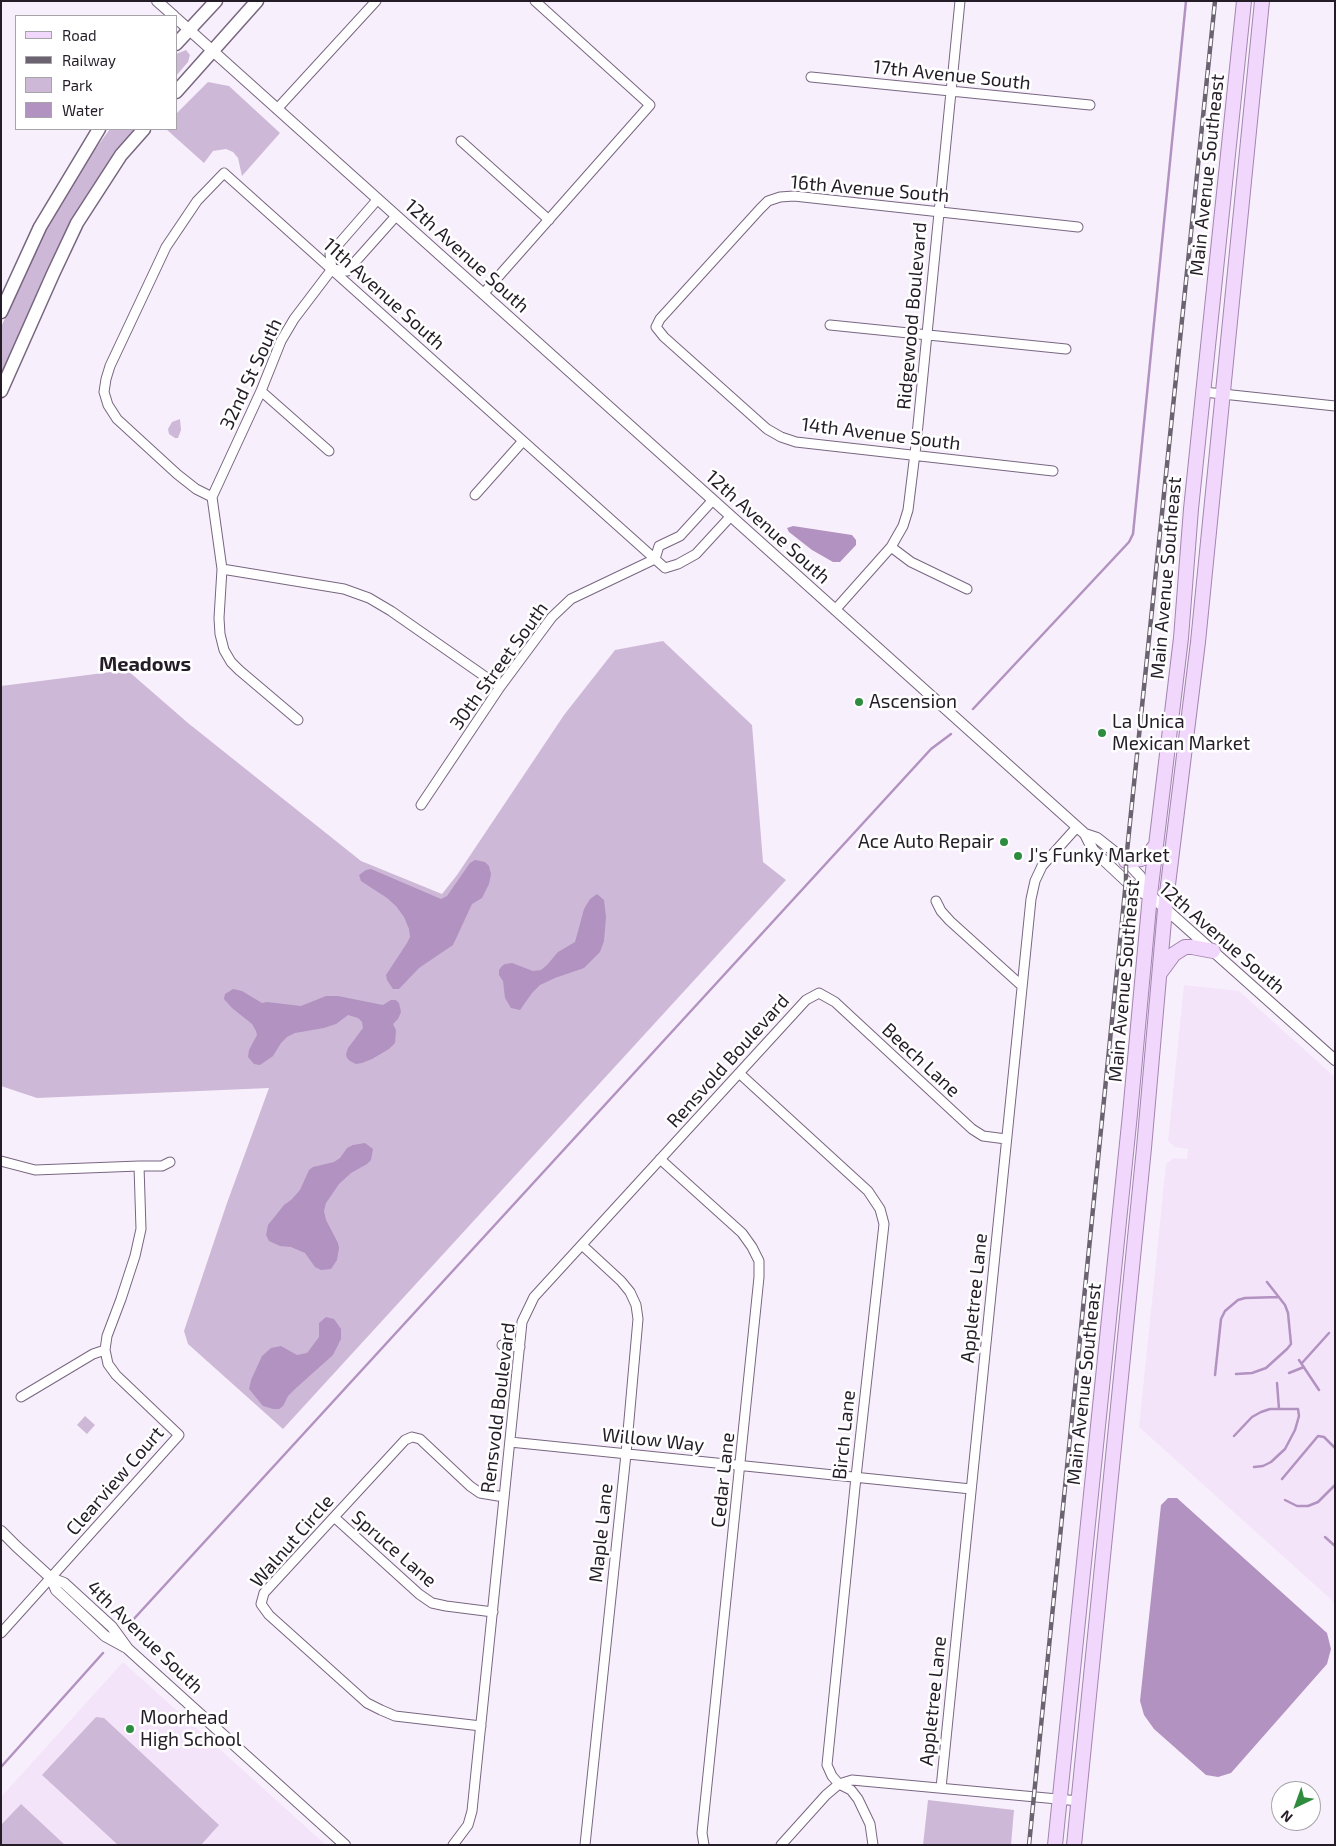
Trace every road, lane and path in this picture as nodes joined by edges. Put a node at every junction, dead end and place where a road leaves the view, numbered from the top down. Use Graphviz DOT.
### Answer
graph roads {
  1 [pos="158,1"];
  2 [pos="216,1"];
  3 [pos="257,1"];
  4 [pos="376,1"];
  5 [pos="535,1"];
  6 [pos="960,1"];
  7 [pos="1244,1"];
  8 [pos="1262,1"];
  9 [pos="173,15"];
  10 [pos="178,20"];
  11 [pos="189,29"];
  12 [pos="178,42"];
  13 [pos="213,50"];
  14 [pos="811,77"];
  15 [pos="178,90"];
  16 [pos="951,91"];
  17 [pos="1090,105"];
  18 [pos="277,109"];
  19 [pos="98,130"];
  20 [pos="143,130"];
  21 [pos="461,142"];
  22 [pos="377,200"];
  23 [pos="939,212"];
  24 [pos="396,216"];
  25 [pos="549,220"];
  26 [pos="1078,227"];
  27 [pos="332,269"];
  28 [pos="483,294"];
  29 [pos="1,312"];
  30 [pos="830,325"];
  31 [pos="656,328"];
  32 [pos="927,335"];
  33 [pos="1066,349"];
  34 [pos="1,391"];
  35 [pos="261,391"];
  36 [pos="1204,392"];
  37 [pos="1222,393"];
  38 [pos="1335,406"];
  39 [pos="523,441"];
  40 [pos="329,451"];
  41 [pos="915,455"];
  42 [pos="1053,471"];
  43 [pos="476,495"];
  44 [pos="212,497"];
  45 [pos="712,501"];
  46 [pos="730,517"];
  47 [pos="891,547"];
  48 [pos="655,560"];
  49 [pos="222,569"];
  50 [pos="967,589"];
  51 [pos="835,610"];
  52 [pos="500,687"];
  53 [pos="298,720"];
  54 [pos="421,805"];
  55 [pos="1081,830"];
  56 [pos="1156,845"];
  57 [pos="1126,861"];
  58 [pos="1150,895"];
  59 [pos="936,901"];
  60 [pos="1166,909"];
  61 [pos="1212,952"];
  62 [pos="1160,974"];
  63 [pos="1022,986"];
  64 [pos="819,993"];
  65 [pos="1335,1060"];
  66 [pos="739,1073"];
  67 [pos="1006,1139"];
  68 [pos="660,1159"];
  69 [pos="1,1161"];
  70 [pos="170,1162"];
  71 [pos="139,1166"];
  72 [pos="582,1245"];
  73 [pos="502,1344"];
  74 [pos="520,1347"];
  75 [pos="105,1350"];
  76 [pos="21,1397"];
  77 [pos="510,1442"];
  78 [pos="626,1454"];
  79 [pos="741,1466"];
  80 [pos="856,1478"];
  81 [pos="971,1489"];
  82 [pos="504,1497"];
  83 [pos="334,1517"];
  84 [pos="1,1531"];
  85 [pos="51,1578"];
  86 [pos="492,1612"];
  87 [pos="1,1633"];
  88 [pos="481,1726"];
  89 [pos="840,1784"];
  90 [pos="941,1788"];
  91 [pos="1061,1800"];
  92 [pos="1079,1802"];
  93 [pos="344,1845"];
  94 [pos="453,1845"];
  95 [pos="585,1845"];
  96 [pos="704,1845"];
  97 [pos="781,1845"];
  98 [pos="873,1845"];
  99 [pos="1055,1845"];
  100 [pos="1074,1845"];
  1 -- 9 [label="street, 12th Avenue South"];
  2 -- 11 [label="main road"];
  3 -- 13 [label="main road"];
  4 -- 18 [label="street"];
  5 -- 25 [label="street"];
  6 -- 16 [label="street, Ridgewood Boulevard"];
  7 -- 36 [label="main road, Main Avenue Southeast"];
  8 -- 37 [label="main road, Main Avenue Southeast"];
  10 -- 11 [label="street, 12th Avenue South"];
  11 -- 12 [label="main road"];
  11 -- 13 [label="street, 12th Avenue South"];
  13 -- 15 [label="main road"];
  13 -- 18 [label="street, 12th Avenue South"];
  14 -- 16 [label="street, 17th Avenue South"];
  16 -- 17 [label="street, 17th Avenue South"];
  16 -- 23 [label="street, Ridgewood Boulevard"];
  18 -- 22 [label="street, 12th Avenue South"];
  19 -- 29 [label="main road"];
  20 -- 34 [label="main road"];
  21 -- 25 [label="street"];
  22 -- 24 [label="street, 12th Avenue South"];
  22 -- 27 [label="street, 32nd St South"];
  23 -- 26 [label="street, 16th Avenue South"];
  23 -- 31 [label="street, 16th Avenue South"];
  23 -- 32 [label="street, Ridgewood Boulevard"];
  24 -- 27 [label="street"];
  24 -- 28 [label="street, 12th Avenue South"];
  25 -- 28 [label="street"];
  27 -- 35 [label="street, 32nd St South"];
  27 -- 39 [label="street, 11th Avenue South"];
  27 -- 44 [label="street, 11th Avenue South"];
  28 -- 45 [label="street, 12th Avenue South"];
  30 -- 32 [label="street"];
  31 -- 41 [label="street, 14th Avenue South"];
  32 -- 33 [label="street"];
  32 -- 41 [label="street, Ridgewood Boulevard"];
  35 -- 40 [label="street"];
  35 -- 44 [label="street, 32nd St South"];
  36 -- 37 [label="street"];
  36 -- 56 [label="main road, Main Avenue Southeast"];
  37 -- 38 [label="street"];
  37 -- 60 [label="main road, Main Avenue Southeast"];
  39 -- 43 [label="street"];
  39 -- 48 [label="street, 11th Avenue South"];
  41 -- 42 [label="street, 14th Avenue South"];
  41 -- 47 [label="street, Ridgewood Boulevard"];
  44 -- 49 [label="street"];
  45 -- 46 [label="street, 12th Avenue South"];
  45 -- 48 [label="street, 30th Street South"];
  46 -- 48 [label="street"];
  46 -- 51 [label="street, 12th Avenue South"];
  47 -- 50 [label="street"];
  47 -- 51 [label="street, Ridgewood Boulevard"];
  48 -- 52 [label="street, 30th Street South"];
  49 -- 52 [label="street"];
  49 -- 53 [label="street"];
  51 -- 55 [label="street, 12th Avenue South"];
  52 -- 54 [label="street, 30th Street South"];
  55 -- 57 [label="street"];
  55 -- 58 [label="street, 12th Avenue South"];
  55 -- 63 [label="street, Appletree Lane"];
  56 -- 57 [label="main road"];
  56 -- 58 [label="main road, Main Avenue Southeast"];
  57 -- 58 [label="street"];
  58 -- 60 [label="street, 12th Avenue South"];
  58 -- 91 [label="main road, Main Avenue Southeast"];
  59 -- 63 [label="street"];
  60 -- 61 [label="street, 12th Avenue South"];
  60 -- 62 [label="main road, Main Avenue Southeast"];
  61 -- 62 [label="main road"];
  61 -- 65 [label="street, 12th Avenue South"];
  62 -- 92 [label="main road, Main Avenue Southeast"];
  63 -- 67 [label="street, Appletree Lane"];
  64 -- 66 [label="street, Rensvold Boulevard"];
  64 -- 67 [label="street, Beech Lane"];
  66 -- 68 [label="street, Rensvold Boulevard"];
  66 -- 80 [label="street, Birch Lane"];
  67 -- 81 [label="street, Appletree Lane"];
  68 -- 72 [label="street, Rensvold Boulevard"];
  68 -- 79 [label="street, Cedar Lane"];
  69 -- 71 [label="street"];
  70 -- 71 [label="street"];
  71 -- 75 [label="street"];
  72 -- 74 [label="street, Rensvold Boulevard"];
  72 -- 78 [label="street, Maple Lane"];
  73 -- 74 [label="street"];
  74 -- 77 [label="street, Rensvold Boulevard"];
  75 -- 76 [label="street"];
  75 -- 85 [label="street, Clearview Court"];
  77 -- 78 [label="street, Willow Way"];
  77 -- 82 [label="street, Rensvold Boulevard"];
  78 -- 79 [label="street, Willow Way"];
  78 -- 95 [label="street, Maple Lane"];
  79 -- 80 [label="street, Willow Way"];
  79 -- 96 [label="street, Cedar Lane"];
  80 -- 81 [label="street, Willow Way"];
  80 -- 89 [label="street, Birch Lane"];
  81 -- 90 [label="street, Appletree Lane"];
  82 -- 83 [label="street, Walnut Circle"];
  82 -- 86 [label="street, Rensvold Boulevard"];
  83 -- 86 [label="street, Spruce Lane"];
  83 -- 88 [label="street, Walnut Circle"];
  84 -- 85 [label="street, 4th Avenue South"];
  85 -- 87 [label="street, Clearview Court"];
  85 -- 93 [label="street, 4th Avenue South"];
  86 -- 88 [label="street, Rensvold Boulevard"];
  88 -- 94 [label="street, Rensvold Boulevard"];
  89 -- 90 [label="street"];
  89 -- 97 [label="street"];
  89 -- 98 [label="street, Birch Lane"];
  90 -- 91 [label="street"];
  91 -- 92 [label="street"];
  91 -- 99 [label="main road, Main Avenue Southeast"];
  92 -- 100 [label="main road, Main Avenue Southeast"];
}
